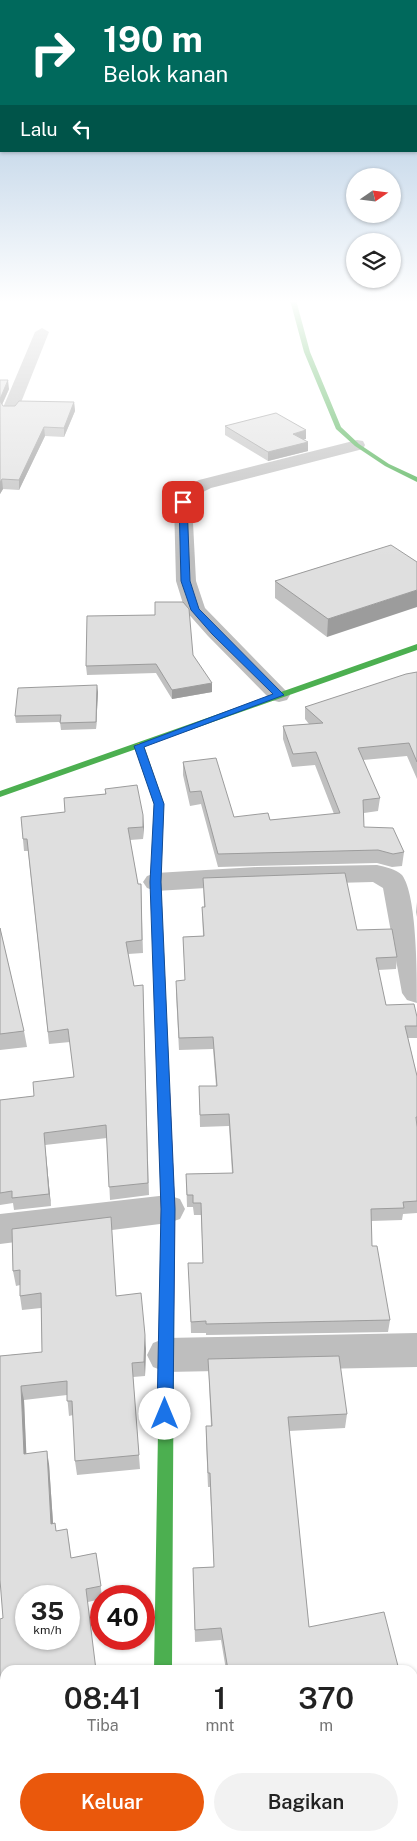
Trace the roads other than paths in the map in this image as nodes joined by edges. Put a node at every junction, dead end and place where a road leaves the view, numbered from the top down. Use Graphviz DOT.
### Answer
graph roads {
  1 [pos="18,386"];
  2 [pos="321,386"];
  3 [pos="5,415"];
  4 [pos="357,446"];
  5 [pos="417,480"];
  6 [pos="417,647"];
  7 [pos="279,695"];
  8 [pos="139,746"];
  9 [pos="0,794"];
  10 [pos="156,882"];
  11 [pos="409,906"];
  12 [pos="417,993"];
  13 [pos="168,1209"];
  14 [pos="0,1229"];
  15 [pos="417,1350"];
  16 [pos="166,1355"];
  17 [pos="163,1665"];
  1 -- 3 [label="street"];
  2 -- 4 [label="main road"];
  4 -- 5 [label="main road"];
  4 -- 7 [label="street"];
  6 -- 7 [label="main road"];
  7 -- 8 [label="main road"];
  8 -- 9 [label="main road"];
  8 -- 10 [label="main road"];
  10 -- 11 [label="street"];
  10 -- 13 [label="main road"];
  11 -- 12 [label="street"];
  13 -- 14 [label="street"];
  13 -- 16 [label="main road"];
  15 -- 16 [label="street"];
  16 -- 17 [label="main road"];
}
